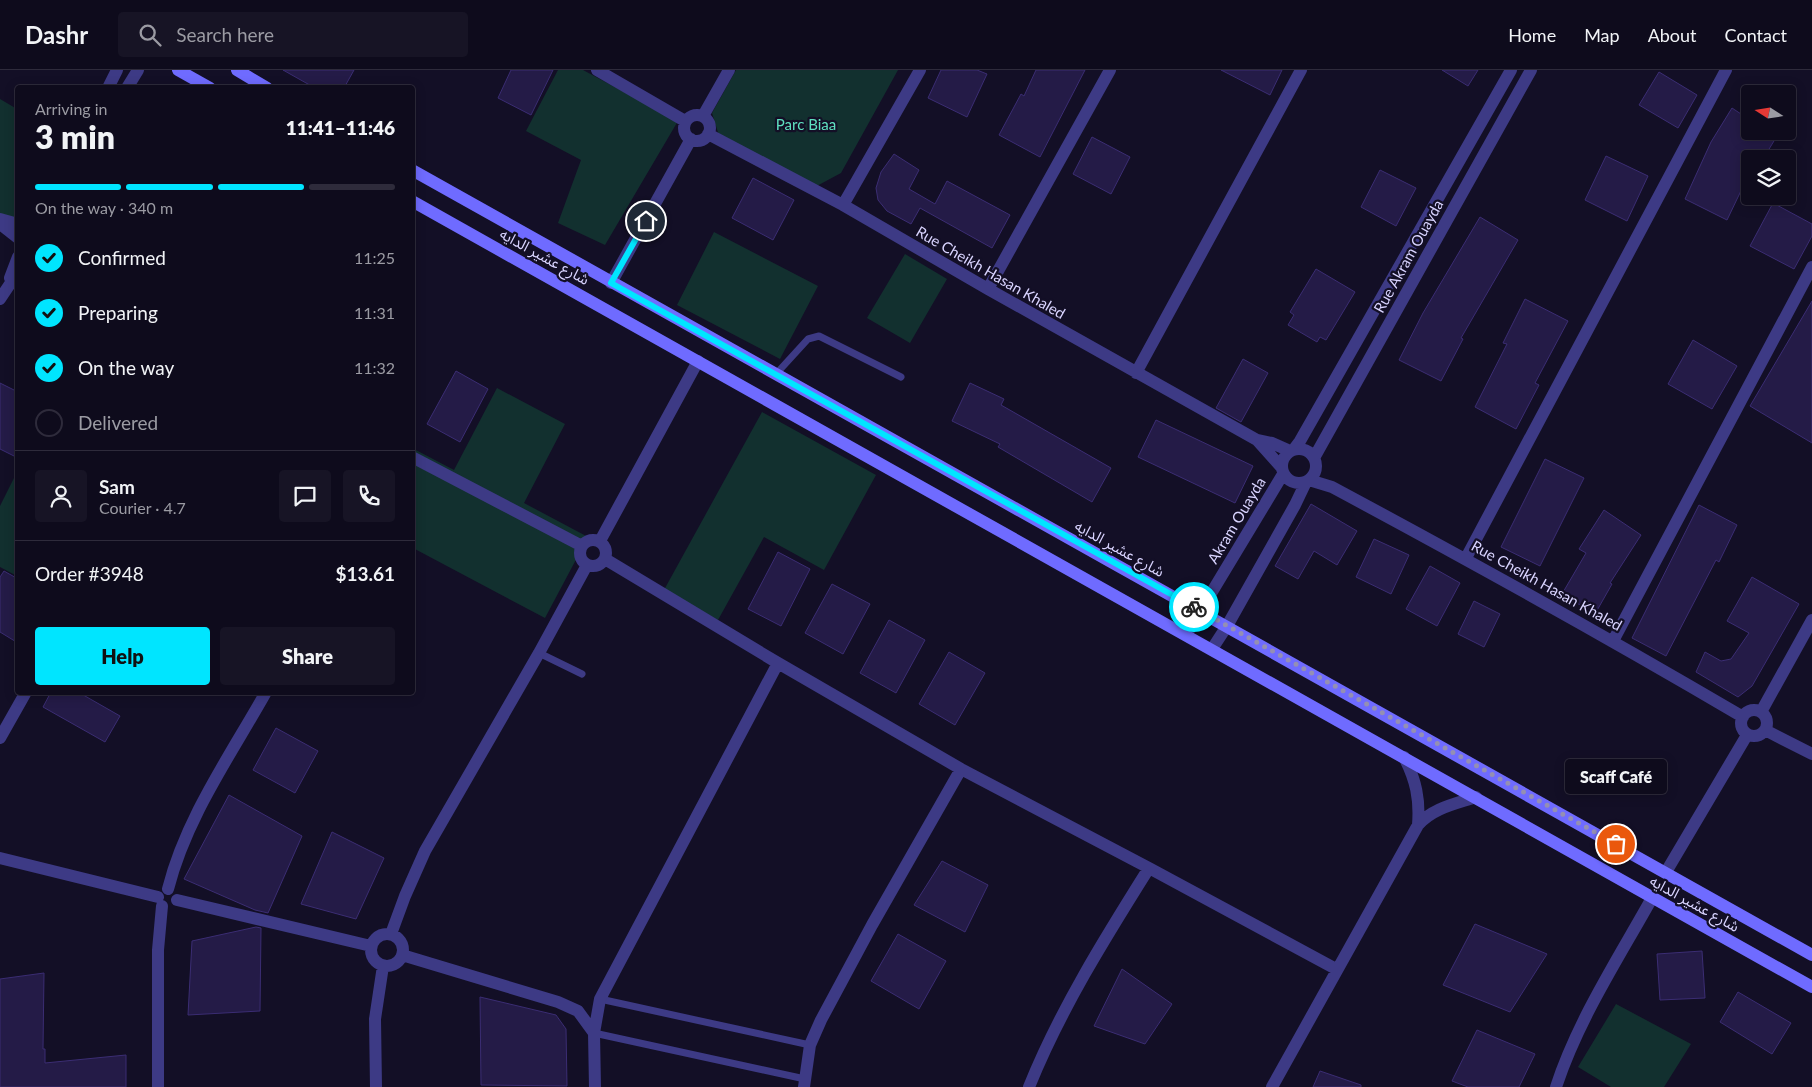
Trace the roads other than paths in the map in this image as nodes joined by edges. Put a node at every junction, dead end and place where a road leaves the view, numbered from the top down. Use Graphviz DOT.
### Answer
graph roads {
  1 [pos="116,70"];
  2 [pos="138,70"];
  3 [pos="178,70"];
  4 [pos="237,70"];
  5 [pos="597,70"];
  6 [pos="729,70"];
  7 [pos="920,70"];
  8 [pos="1110,70"];
  9 [pos="1301,70"];
  10 [pos="1511,70"];
  11 [pos="1531,70"];
  12 [pos="1726,70"];
  13 [pos="109,85"];
  14 [pos="128,85"];
  15 [pos="205,85"];
  16 [pos="263,85"];
  17 [pos="703,116"];
  18 [pos="685,121"];
  19 [pos="708,134"];
  20 [pos="690,139"];
  21 [pos="415,172"];
  22 [pos="415,203"];
  23 [pos="843,205"];
  24 [pos="0,219"];
  25 [pos="15,223"];
  26 [pos="0,224"];
  27 [pos="15,236"];
  28 [pos="15,265"];
  29 [pos="1812,267"];
  30 [pos="15,276"];
  31 [pos="611,283"];
  32 [pos="8,285"];
  33 [pos="988,289"];
  34 [pos="0,299"];
  35 [pos="698,361"];
  36 [pos="1136,373"];
  37 [pos="776,374"];
  38 [pos="901,376"];
  39 [pos="1257,440"];
  40 [pos="1292,450"];
  41 [pos="415,459"];
  42 [pos="1315,461"];
  43 [pos="1282,471"];
  44 [pos="1308,481"];
  45 [pos="1332,487"];
  46 [pos="600,541"];
  47 [pos="582,546"];
  48 [pos="1466,558"];
  49 [pos="605,559"];
  50 [pos="587,565"];
  51 [pos="1201,611"];
  52 [pos="1812,620"];
  53 [pos="1228,626"];
  54 [pos="1186,635"];
  55 [pos="1613,641"];
  56 [pos="1212,649"];
  57 [pos="539,653"];
  58 [pos="778,663"];
  59 [pos="582,674"];
  60 [pos="24,695"];
  61 [pos="264,695"];
  62 [pos="1761,712"];
  63 [pos="1743,717"];
  64 [pos="1765,730"];
  65 [pos="1747,735"];
  66 [pos="0,738"];
  67 [pos="1812,754"];
  68 [pos="1404,757"];
  69 [pos="961,769"];
  70 [pos="1476,797"];
  71 [pos="1418,825"];
  72 [pos="0,858"];
  73 [pos="1149,868"];
  74 [pos="1666,872"];
  75 [pos="163,898"];
  76 [pos="1652,898"];
  77 [pos="391,934"];
  78 [pos="371,946"];
  79 [pos="402,954"];
  80 [pos="1812,955"];
  81 [pos="382,966"];
  82 [pos="1336,969"];
  83 [pos="1812,987"];
  84 [pos="600,1000"];
  85 [pos="578,1011"];
  86 [pos="594,1033"];
  87 [pos="810,1045"];
  88 [pos="805,1083"];
  89 [pos="158,1087"];
  90 [pos="376,1087"];
  91 [pos="595,1087"];
  92 [pos="1029,1087"];
  93 [pos="1272,1087"];
  94 [pos="1556,1087"];
  1 -- 13 [label="street"];
  2 -- 14 [label="street"];
  3 -- 15 [label="street"];
  4 -- 16 [label="street"];
  5 -- 18 [label="street"];
  6 -- 17 [label="street"];
  7 -- 23 [label="street"];
  8 -- 33 [label="street"];
  9 -- 36 [label="street"];
  10 -- 40 [label="street, Rue Akram Ouayda"];
  11 -- 42 [label="street, Rue Akram Ouayda"];
  12 -- 48 [label="street"];
  17 -- 18 [label="street"];
  17 -- 19 [label="street"];
  18 -- 20 [label="street"];
  19 -- 20 [label="street"];
  19 -- 23 [label="street, Rue Cheikh Hasan Khaled"];
  20 -- 31 [label="street"];
  21 -- 31 [label="street, شارع عشير الدايه"];
  22 -- 35 [label="street, شارع عشير الدايه"];
  23 -- 33 [label="street, Rue Cheikh Hasan Khaled"];
  24 -- 25 [label="street"];
  26 -- 27 [label="street"];
  28 -- 32 [label="street"];
  29 -- 55 [label="street"];
  30 -- 32 [label="street"];
  31 -- 37 [label="street, شارع عشير الدايه"];
  32 -- 34 [label="street"];
  33 -- 36 [label="street, Rue Cheikh Hasan Khaled"];
  35 -- 46 [label="street"];
  35 -- 54 [label="street, شارع عشير الدايه"];
  36 -- 39 [label="street, Rue Cheikh Hasan Khaled"];
  37 -- 38 [label="lane"];
  37 -- 51 [label="street, شارع عشير الدايه"];
  39 -- 40 [label="street, Rue Cheikh Hasan Khaled"];
  39 -- 43 [label="street, Rue Cheikh Hasan Khaled"];
  40 -- 42 [label="street"];
  40 -- 43 [label="street"];
  41 -- 47 [label="street"];
  42 -- 44 [label="street"];
  42 -- 45 [label="street, Rue Cheikh Hasan Khaled"];
  43 -- 44 [label="street"];
  43 -- 51 [label="street, Akram Ouayda"];
  44 -- 45 [label="street, Rue Cheikh Hasan Khaled"];
  44 -- 53 [label="street"];
  45 -- 48 [label="street, Rue Cheikh Hasan Khaled"];
  46 -- 47 [label="street"];
  46 -- 49 [label="street"];
  47 -- 50 [label="street"];
  48 -- 55 [label="street, Rue Cheikh Hasan Khaled"];
  49 -- 50 [label="street"];
  49 -- 58 [label="street"];
  50 -- 57 [label="street"];
  51 -- 53 [label="street, شارع عشير الدايه"];
  51 -- 54 [label="street, Akram Ouayda"];
  52 -- 62 [label="street"];
  53 -- 56 [label="street"];
  53 -- 74 [label="street, شارع عشير الدايه"];
  54 -- 56 [label="street, شارع عشير الدايه"];
  55 -- 63 [label="street, Rue Cheikh Hasan Khaled"];
  56 -- 68 [label="street, شارع عشير الدايه"];
  57 -- 59 [label="lane"];
  57 -- 77 [label="street"];
  58 -- 69 [label="street"];
  58 -- 84 [label="street"];
  60 -- 66 [label="street"];
  61 -- 75 [label="street"];
  62 -- 63 [label="street"];
  62 -- 64 [label="street"];
  63 -- 65 [label="street"];
  64 -- 65 [label="street"];
  64 -- 67 [label="street"];
  65 -- 74 [label="street"];
  68 -- 70 [label="street, شارع عشير الدايه"];
  68 -- 71 [label="street"];
  69 -- 73 [label="street"];
  69 -- 87 [label="street"];
  70 -- 71 [label="street"];
  70 -- 76 [label="street, شارع عشير الدايه"];
  71 -- 82 [label="street"];
  72 -- 75 [label="street"];
  73 -- 82 [label="street"];
  73 -- 92 [label="street"];
  74 -- 80 [label="street, شارع عشير الدايه"];
  75 -- 78 [label="street"];
  75 -- 89 [label="street"];
  76 -- 83 [label="street, شارع عشير الدايه"];
  76 -- 94 [label="street"];
  77 -- 78 [label="street"];
  77 -- 79 [label="street"];
  78 -- 81 [label="street"];
  79 -- 81 [label="street"];
  79 -- 85 [label="street"];
  81 -- 90 [label="street"];
  82 -- 93 [label="street"];
  84 -- 85 [label="street"];
  84 -- 86 [label="street"];
  84 -- 87 [label="lane"];
  85 -- 86 [label="street"];
  86 -- 88 [label="lane"];
  86 -- 91 [label="street"];
  87 -- 88 [label="street"];
}
